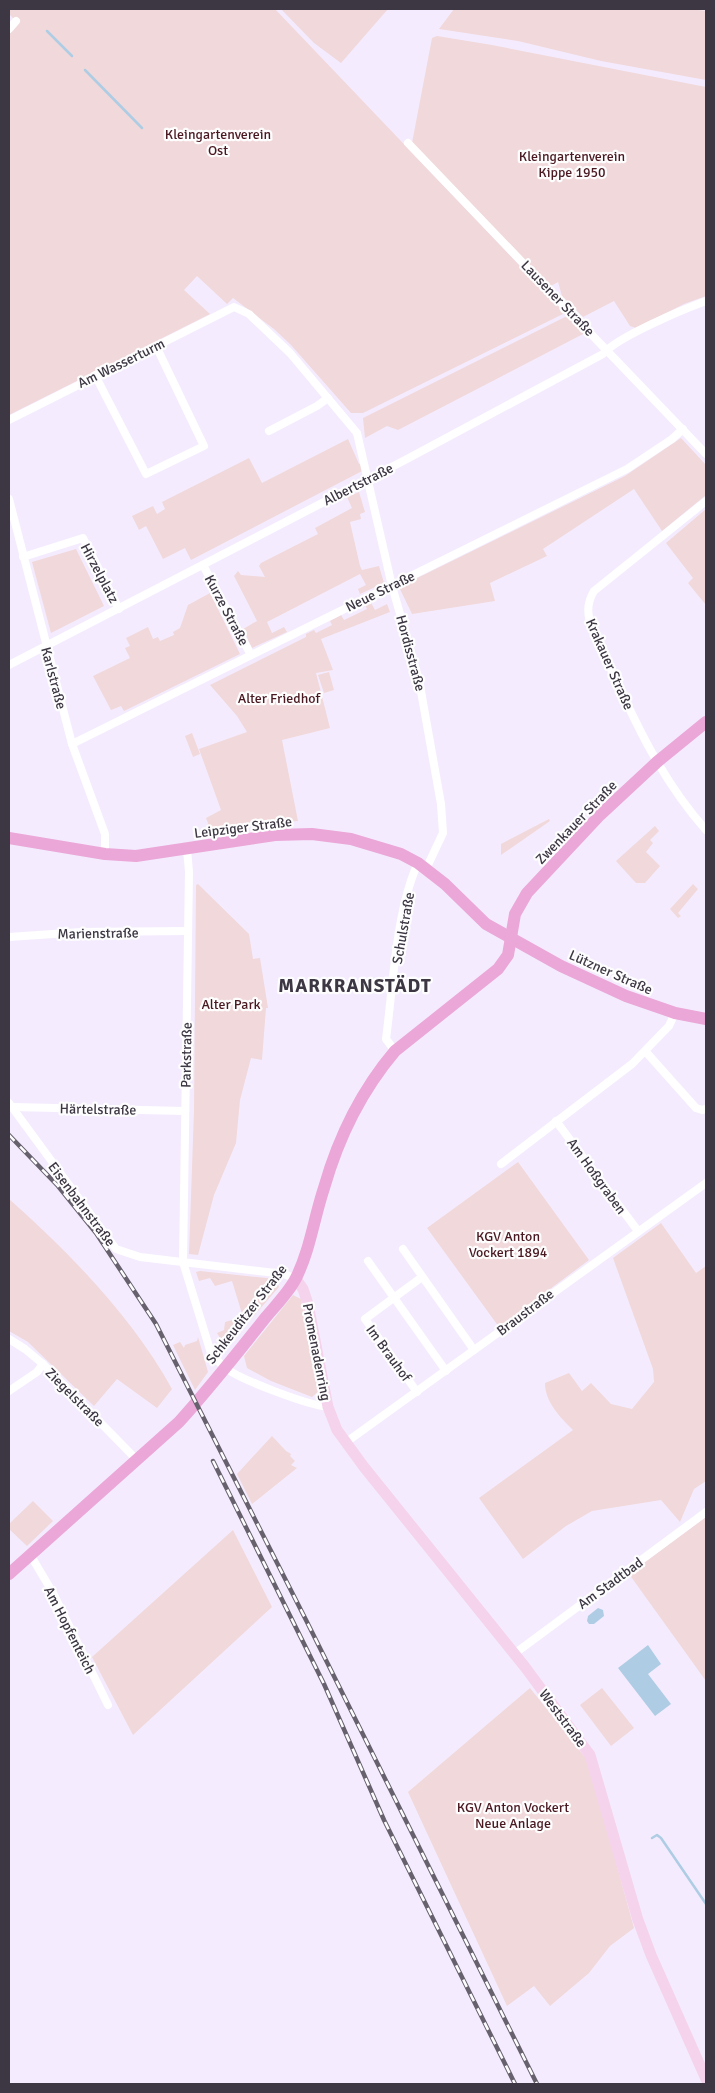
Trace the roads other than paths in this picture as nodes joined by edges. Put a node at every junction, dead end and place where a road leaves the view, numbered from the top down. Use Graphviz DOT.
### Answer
graph roads {
  1 [pos="16,21"];
  2 [pos="9,29"];
  3 [pos="408,144"];
  4 [pos="706,301"];
  5 [pos="234,307"];
  6 [pos="156,346"];
  7 [pos="607,349"];
  8 [pos="95,375"];
  9 [pos="328,398"];
  10 [pos="9,420"];
  11 [pos="683,430"];
  12 [pos="269,431"];
  13 [pos="706,454"];
  14 [pos="368,479"];
  15 [pos="9,499"];
  16 [pos="706,501"];
  17 [pos="22,557"];
  18 [pos="203,565"];
  19 [pos="392,586"];
  20 [pos="119,609"];
  21 [pos="45,646"];
  22 [pos="251,655"];
  23 [pos="9,665"];
  24 [pos="706,722"];
  25 [pos="72,744"];
  26 [pos="657,762"];
  27 [pos="706,830"];
  28 [pos="9,838"];
  29 [pos="187,849"];
  30 [pos="105,854"];
  31 [pos="422,866"];
  32 [pos="187,931"];
  33 [pos="9,937"];
  34 [pos="510,938"];
  35 [pos="675,1013"];
  36 [pos="706,1019"];
  37 [pos="395,1051"];
  38 [pos="646,1052"];
  39 [pos="10,1105"];
  40 [pos="706,1109"];
  41 [pos="185,1110"];
  42 [pos="556,1121"];
  43 [pos="501,1164"];
  44 [pos="706,1183"];
  45 [pos="638,1232"];
  46 [pos="403,1249"];
  47 [pos="368,1261"];
  48 [pos="182,1262"];
  49 [pos="422,1277"];
  50 [pos="296,1280"];
  51 [pos="394,1297"];
  52 [pos="9,1340"];
  53 [pos="474,1350"];
  54 [pos="43,1364"];
  55 [pos="224,1367"];
  56 [pos="446,1371"];
  57 [pos="9,1380"];
  58 [pos="12,1389"];
  59 [pos="417,1392"];
  60 [pos="328,1407"];
  61 [pos="346,1443"];
  62 [pos="137,1460"];
  63 [pos="706,1512"];
  64 [pos="31,1556"];
  65 [pos="9,1574"];
  66 [pos="514,1654"];
  67 [pos="108,1705"];
  68 [pos="706,2079"];
  1 -- 2 [label="street"];
  3 -- 7 [label="street, Lausener Straße"];
  4 -- 7 [label="street, Albertstraße"];
  5 -- 6 [label="street, Am Wasserturm"];
  5 -- 9 [label="street, Hordisstraße"];
  6 -- 8 [label="street, Am Wasserturm"];
  6 -- 8 [label="street"];
  7 -- 11 [label="street, Lausener Straße"];
  7 -- 14 [label="street, Albertstraße"];
  8 -- 10 [label="street, Am Wasserturm"];
  9 -- 12 [label="street"];
  9 -- 14 [label="street, Hordisstraße"];
  11 -- 13 [label="street, Lausener Straße"];
  11 -- 19 [label="street, Neue Straße"];
  14 -- 18 [label="street, Albertstraße"];
  14 -- 19 [label="street, Hordisstraße"];
  15 -- 17 [label="street, Karlstraße"];
  16 -- 26 [label="street, Krakauer Straße"];
  17 -- 20 [label="street, Hirzelplatz"];
  17 -- 21 [label="street, Karlstraße"];
  18 -- 20 [label="street, Albertstraße"];
  18 -- 22 [label="street, Kurze Straße"];
  19 -- 22 [label="street, Neue Straße"];
  19 -- 31 [label="street, Hordisstraße"];
  20 -- 21 [label="street, Albertstraße"];
  21 -- 23 [label="street, Albertstraße"];
  21 -- 25 [label="street, Karlstraße"];
  22 -- 25 [label="street, Neue Straße"];
  24 -- 26 [label="main road, Zwenkauer Straße"];
  25 -- 30 [label="street, Karlstraße"];
  26 -- 27 [label="street, Krakauer Straße"];
  26 -- 34 [label="main road, Zwenkauer Straße"];
  28 -- 30 [label="main road, Leipziger Straße"];
  29 -- 30 [label="main road, Leipziger Straße"];
  29 -- 31 [label="main road, Leipziger Straße"];
  29 -- 32 [label="street, Parkstraße"];
  31 -- 34 [label="main road, Leipziger Straße"];
  31 -- 37 [label="street, Schulstraße"];
  32 -- 33 [label="street, Marienstraße"];
  32 -- 41 [label="street, Parkstraße"];
  34 -- 35 [label="main road, Lützner Straße"];
  34 -- 37 [label="main road, Schkeuditzer Straße"];
  35 -- 36 [label="main road, Lützner Straße"];
  35 -- 38 [label="street"];
  37 -- 50 [label="main road, Schkeuditzer Straße"];
  38 -- 40 [label="street"];
  38 -- 42 [label="street"];
  39 -- 41 [label="street, Härtelstraße"];
  39 -- 48 [label="street, Eisenbahnstraße"];
  41 -- 48 [label="street, Parkstraße"];
  42 -- 43 [label="street"];
  42 -- 45 [label="street, Am Hoßgraben"];
  44 -- 45 [label="street, Braustraße"];
  45 -- 53 [label="street, Braustraße"];
  46 -- 49 [label="street"];
  47 -- 51 [label="street"];
  48 -- 50 [label="street"];
  48 -- 55 [label="street, Promenadenring"];
  49 -- 51 [label="street, Im Brauhof"];
  49 -- 53 [label="street"];
  50 -- 55 [label="main road, Schkeuditzer Straße"];
  50 -- 60 [label="main road, Promenadenring"];
  51 -- 56 [label="street"];
  51 -- 59 [label="street, Im Brauhof"];
  52 -- 54 [label="street, Ziegelstraße"];
  53 -- 56 [label="street, Braustraße"];
  54 -- 58 [label="street"];
  54 -- 62 [label="street, Ziegelstraße"];
  55 -- 60 [label="street, Promenadenring"];
  55 -- 62 [label="main road, Schkeuditzer Straße"];
  56 -- 59 [label="street, Braustraße"];
  57 -- 58 [label="street"];
  59 -- 61 [label="street, Braustraße"];
  60 -- 61 [label="main road, Weststraße"];
  61 -- 66 [label="main road, Weststraße"];
  62 -- 64 [label="main road, Schkeuditzer Straße"];
  63 -- 66 [label="street, Am Stadtbad"];
  64 -- 65 [label="main road, Schkeuditzer Straße"];
  64 -- 67 [label="street, Am Hopfenteich"];
  66 -- 68 [label="main road, Weststraße"];
}
